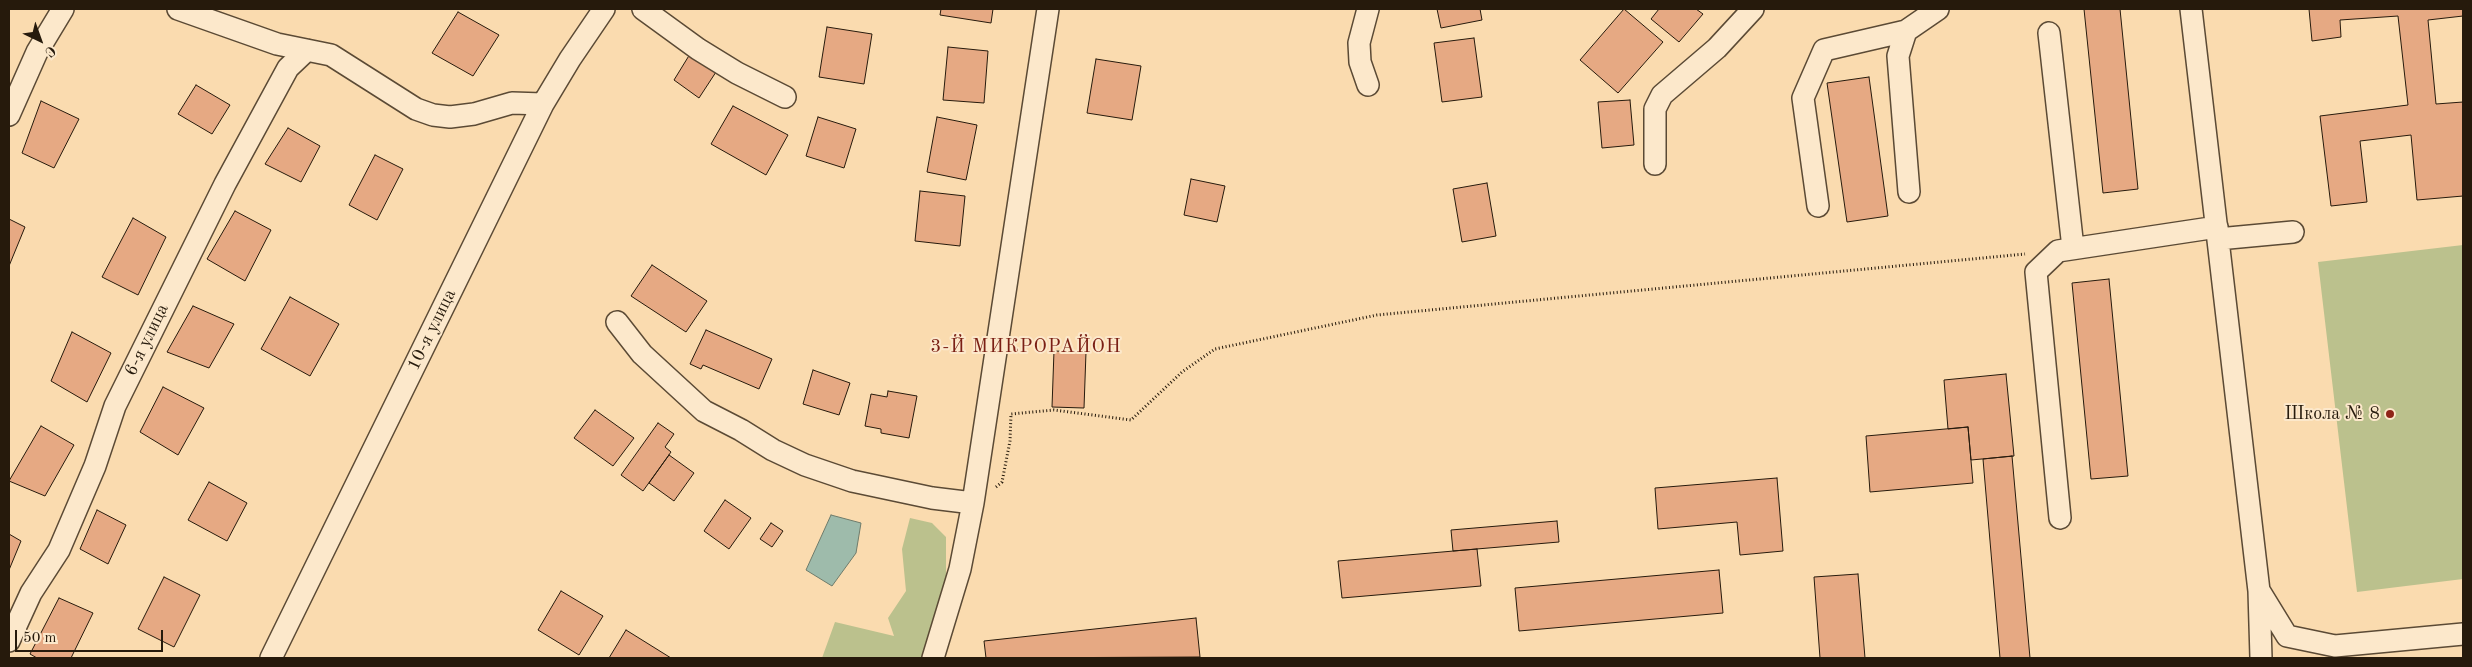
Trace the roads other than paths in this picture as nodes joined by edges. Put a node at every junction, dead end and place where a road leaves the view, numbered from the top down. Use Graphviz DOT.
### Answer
graph roads {
  1 [pos="63,9"];
  2 [pos="178,9"];
  3 [pos="604,9"];
  4 [pos="643,9"];
  5 [pos="1048,9"];
  6 [pos="1368,9"];
  7 [pos="1753,9"];
  8 [pos="1938,9"];
  9 [pos="2191,9"];
  10 [pos="1906,30"];
  11 [pos="2049,33"];
  12 [pos="307,50"];
  13 [pos="1368,85"];
  14 [pos="784,97"];
  15 [pos="543,104"];
  16 [pos="9,115"];
  17 [pos="1655,164"];
  18 [pos="1909,192"];
  19 [pos="1818,206"];
  20 [pos="2293,232"];
  21 [pos="2218,233"];
  22 [pos="2066,249"];
  23 [pos="617,322"];
  24 [pos="973,503"];
  25 [pos="2060,518"];
  26 [pos="2259,591"];
  27 [pos="2463,634"];
  28 [pos="9,641"];
  29 [pos="271,658"];
  30 [pos="933,658"];
  31 [pos="2261,658"];
  1 -- 16 [label="street"];
  2 -- 12 [label="street"];
  3 -- 15 [label="street, 10-я улица"];
  4 -- 14 [label="street"];
  5 -- 24 [label="street"];
  6 -- 13 [label="street"];
  7 -- 17 [label="street"];
  8 -- 10 [label="street"];
  9 -- 21 [label="street"];
  10 -- 18 [label="street"];
  10 -- 19 [label="street"];
  11 -- 22 [label="street"];
  12 -- 15 [label="street"];
  12 -- 28 [label="street, 6-я улица"];
  15 -- 29 [label="street, 10-я улица"];
  20 -- 21 [label="street"];
  21 -- 22 [label="street"];
  21 -- 26 [label="street"];
  22 -- 25 [label="street"];
  23 -- 24 [label="street"];
  24 -- 30 [label="street"];
  26 -- 27 [label="street"];
  26 -- 31 [label="street"];
}
